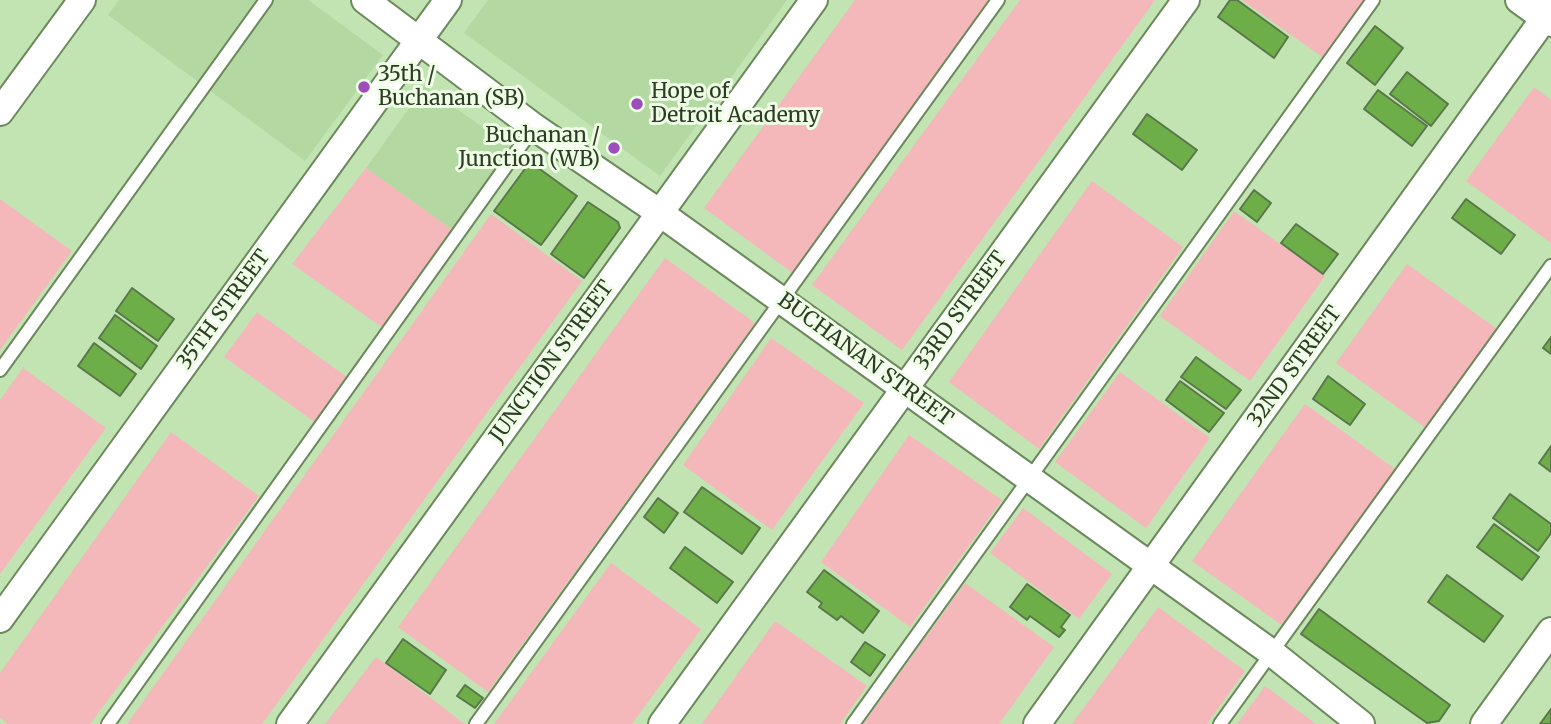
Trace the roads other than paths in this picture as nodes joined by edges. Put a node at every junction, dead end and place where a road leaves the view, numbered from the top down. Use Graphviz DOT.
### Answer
graph roads {
  1 [pos="82,0"];
  2 [pos="266,0"];
  3 [pos="365,0"];
  4 [pos="448,0"];
  5 [pos="814,0"];
  6 [pos="998,0"];
  7 [pos="1186,0"];
  8 [pos="1373,0"];
  9 [pos="1519,0"];
  10 [pos="1549,17"];
  11 [pos="419,40"];
  12 [pos="0,112"];
  13 [pos="534,127"];
  14 [pos="660,213"];
  15 [pos="1551,266"];
  16 [pos="781,300"];
  17 [pos="0,370"];
  18 [pos="905,388"];
  19 [pos="1031,479"];
  20 [pos="1151,567"];
  21 [pos="0,619"];
  22 [pos="1551,631"];
  23 [pos="1272,653"];
  24 [pos="108,724"];
  25 [pos="290,724"];
  26 [pos="476,724"];
  27 [pos="662,724"];
  28 [pos="853,724"];
  29 [pos="1037,724"];
  30 [pos="1220,724"];
  31 [pos="1361,724"];
  32 [pos="1485,724"];
  1 -- 12 [label="street"];
  2 -- 17 [label="lane"];
  3 -- 11 [label="street, BUCHANAN STREET"];
  4 -- 11 [label="street, 35TH STREET"];
  5 -- 14 [label="street, JUNCTION STREET"];
  6 -- 16 [label="lane"];
  7 -- 18 [label="street, 33RD STREET"];
  8 -- 19 [label="lane"];
  9 -- 10 [label="street"];
  10 -- 20 [label="street, 32ND STREET"];
  11 -- 13 [label="street, BUCHANAN STREET"];
  11 -- 21 [label="street, 35TH STREET"];
  13 -- 14 [label="street, BUCHANAN STREET"];
  13 -- 24 [label="lane"];
  14 -- 16 [label="street, BUCHANAN STREET"];
  14 -- 25 [label="street, JUNCTION STREET"];
  15 -- 23 [label="lane"];
  16 -- 18 [label="street, BUCHANAN STREET"];
  16 -- 26 [label="lane"];
  18 -- 19 [label="street, BUCHANAN STREET"];
  18 -- 27 [label="street, 33RD STREET"];
  19 -- 20 [label="street, BUCHANAN STREET"];
  19 -- 28 [label="lane"];
  20 -- 23 [label="street, BUCHANAN STREET"];
  20 -- 29 [label="street, 32ND STREET"];
  22 -- 32 [label="street"];
  23 -- 30 [label="lane"];
  23 -- 31 [label="street, BUCHANAN STREET"];
}
